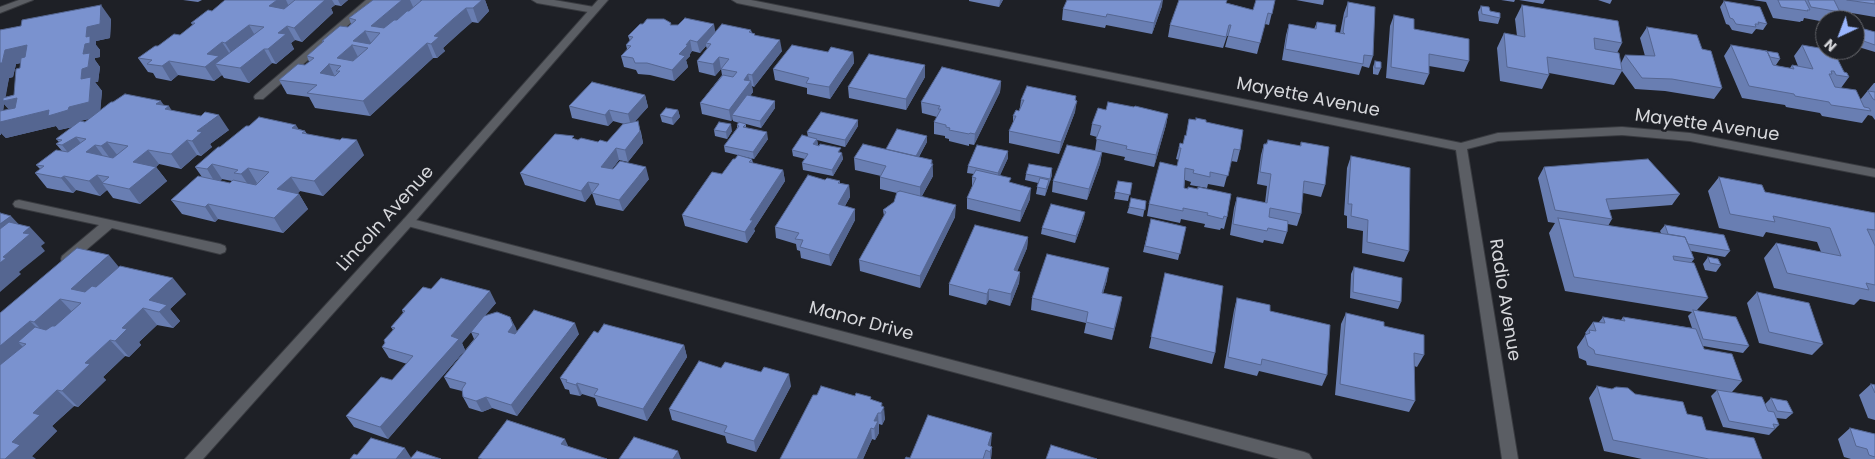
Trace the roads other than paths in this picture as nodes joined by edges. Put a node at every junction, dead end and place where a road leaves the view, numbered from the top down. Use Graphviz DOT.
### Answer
graph roads {
  1 [pos="28,0"];
  2 [pos="372,0"];
  3 [pos="537,0"];
  4 [pos="603,0"];
  5 [pos="738,0"];
  6 [pos="0,10"];
  7 [pos="594,10"];
  8 [pos="259,97"];
  9 [pos="1461,147"];
  10 [pos="1875,173"];
  11 [pos="19,204"];
  12 [pos="408,222"];
  13 [pos="110,223"];
  14 [pos="220,250"];
  15 [pos="59,266"];
  16 [pos="194,459"];
  17 [pos="1304,459"];
  18 [pos="1510,459"];
  1 -- 6 [label="street"];
  2 -- 8 [label="street"];
  3 -- 7 [label="street"];
  4 -- 7 [label="street, Lincoln Avenue"];
  5 -- 9 [label="street, Mayette Avenue"];
  7 -- 12 [label="street, Lincoln Avenue"];
  9 -- 10 [label="street, Mayette Avenue"];
  9 -- 18 [label="street, Radio Avenue"];
  11 -- 13 [label="street"];
  12 -- 16 [label="street, Lincoln Avenue"];
  12 -- 17 [label="street, Manor Drive"];
  13 -- 14 [label="street"];
  13 -- 15 [label="street"];
}
